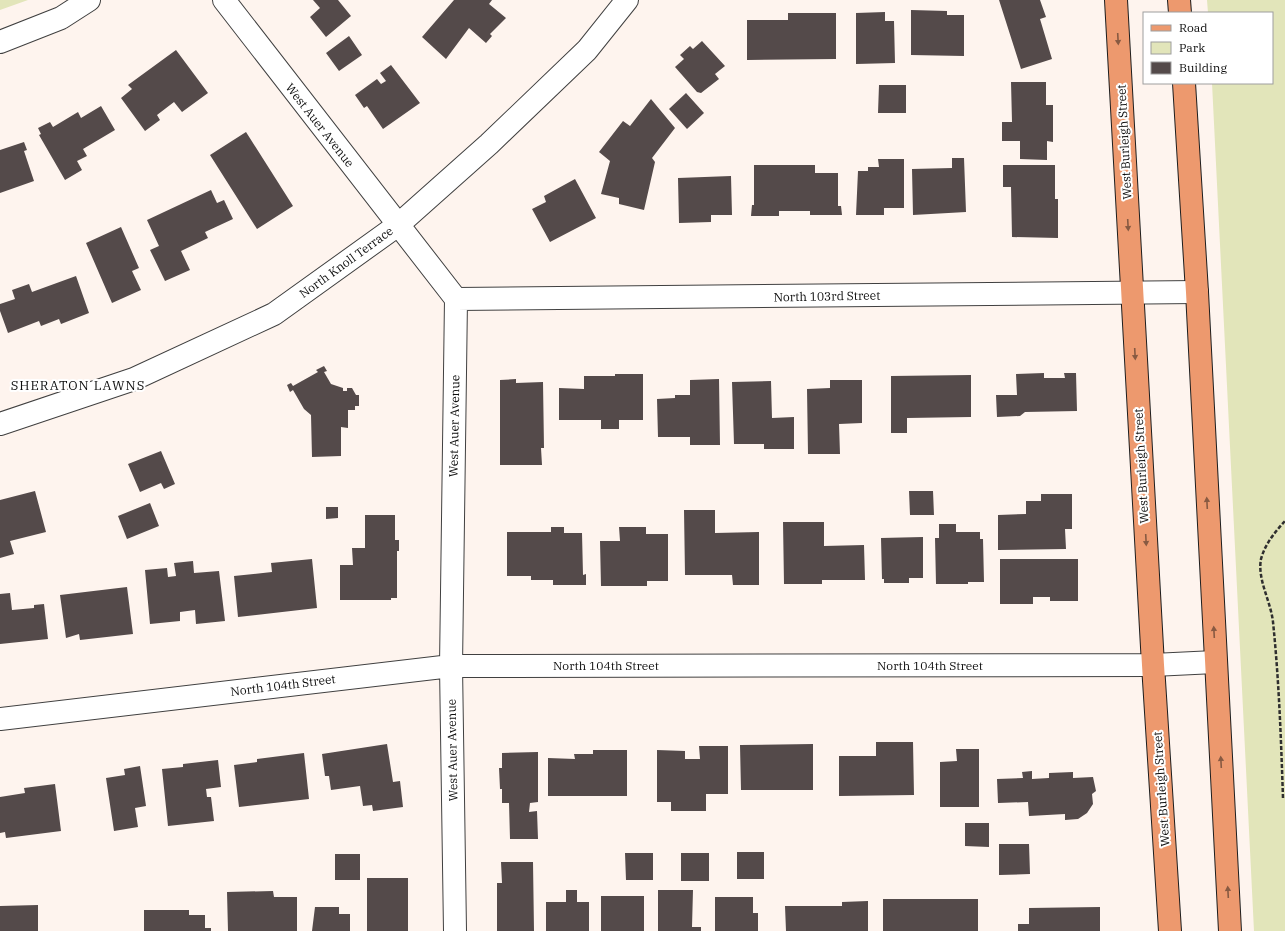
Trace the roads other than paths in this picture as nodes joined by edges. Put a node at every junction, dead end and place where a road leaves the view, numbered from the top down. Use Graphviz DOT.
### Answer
graph roads {
  1 [pos="89,0"];
  2 [pos="224,0"];
  3 [pos="627,0"];
  4 [pos="1116,0"];
  5 [pos="1179,0"];
  6 [pos="1180,12"];
  7 [pos="0,42"];
  8 [pos="1184,84"];
  9 [pos="398,225"];
  10 [pos="1197,292"];
  11 [pos="1132,293"];
  12 [pos="456,299"];
  13 [pos="0,424"];
  14 [pos="1215,662"];
  15 [pos="1153,665"];
  16 [pos="450,666"];
  17 [pos="0,719"];
  18 [pos="455,931"];
  19 [pos="1170,931"];
  20 [pos="1230,931"];
  1 -- 7 [label="street"];
  2 -- 9 [label="street, West Auer Avenue"];
  3 -- 9 [label="street, North Knoll Terrace"];
  4 -- 11 [label="main road, West Burleigh Street, one-way"];
  5 -- 6 [label="main road"];
  8 -- 10 [label="main road"];
  9 -- 12 [label="street, West Auer Avenue"];
  9 -- 13 [label="street, North Knoll Terrace"];
  10 -- 11 [label="street, North 103rd Street"];
  14 -- 10 [label="main road, one-way"];
  11 -- 12 [label="street, North 103rd Street"];
  11 -- 15 [label="main road, West Burleigh Street, one-way"];
  12 -- 16 [label="street, West Auer Avenue"];
  14 -- 15 [label="street, North 104th Street"];
  20 -- 14 [label="main road, one-way"];
  15 -- 16 [label="street, North 104th Street"];
  15 -- 19 [label="main road, West Burleigh Street"];
  16 -- 17 [label="street, North 104th Street"];
  16 -- 18 [label="street, West Auer Avenue"];
}
